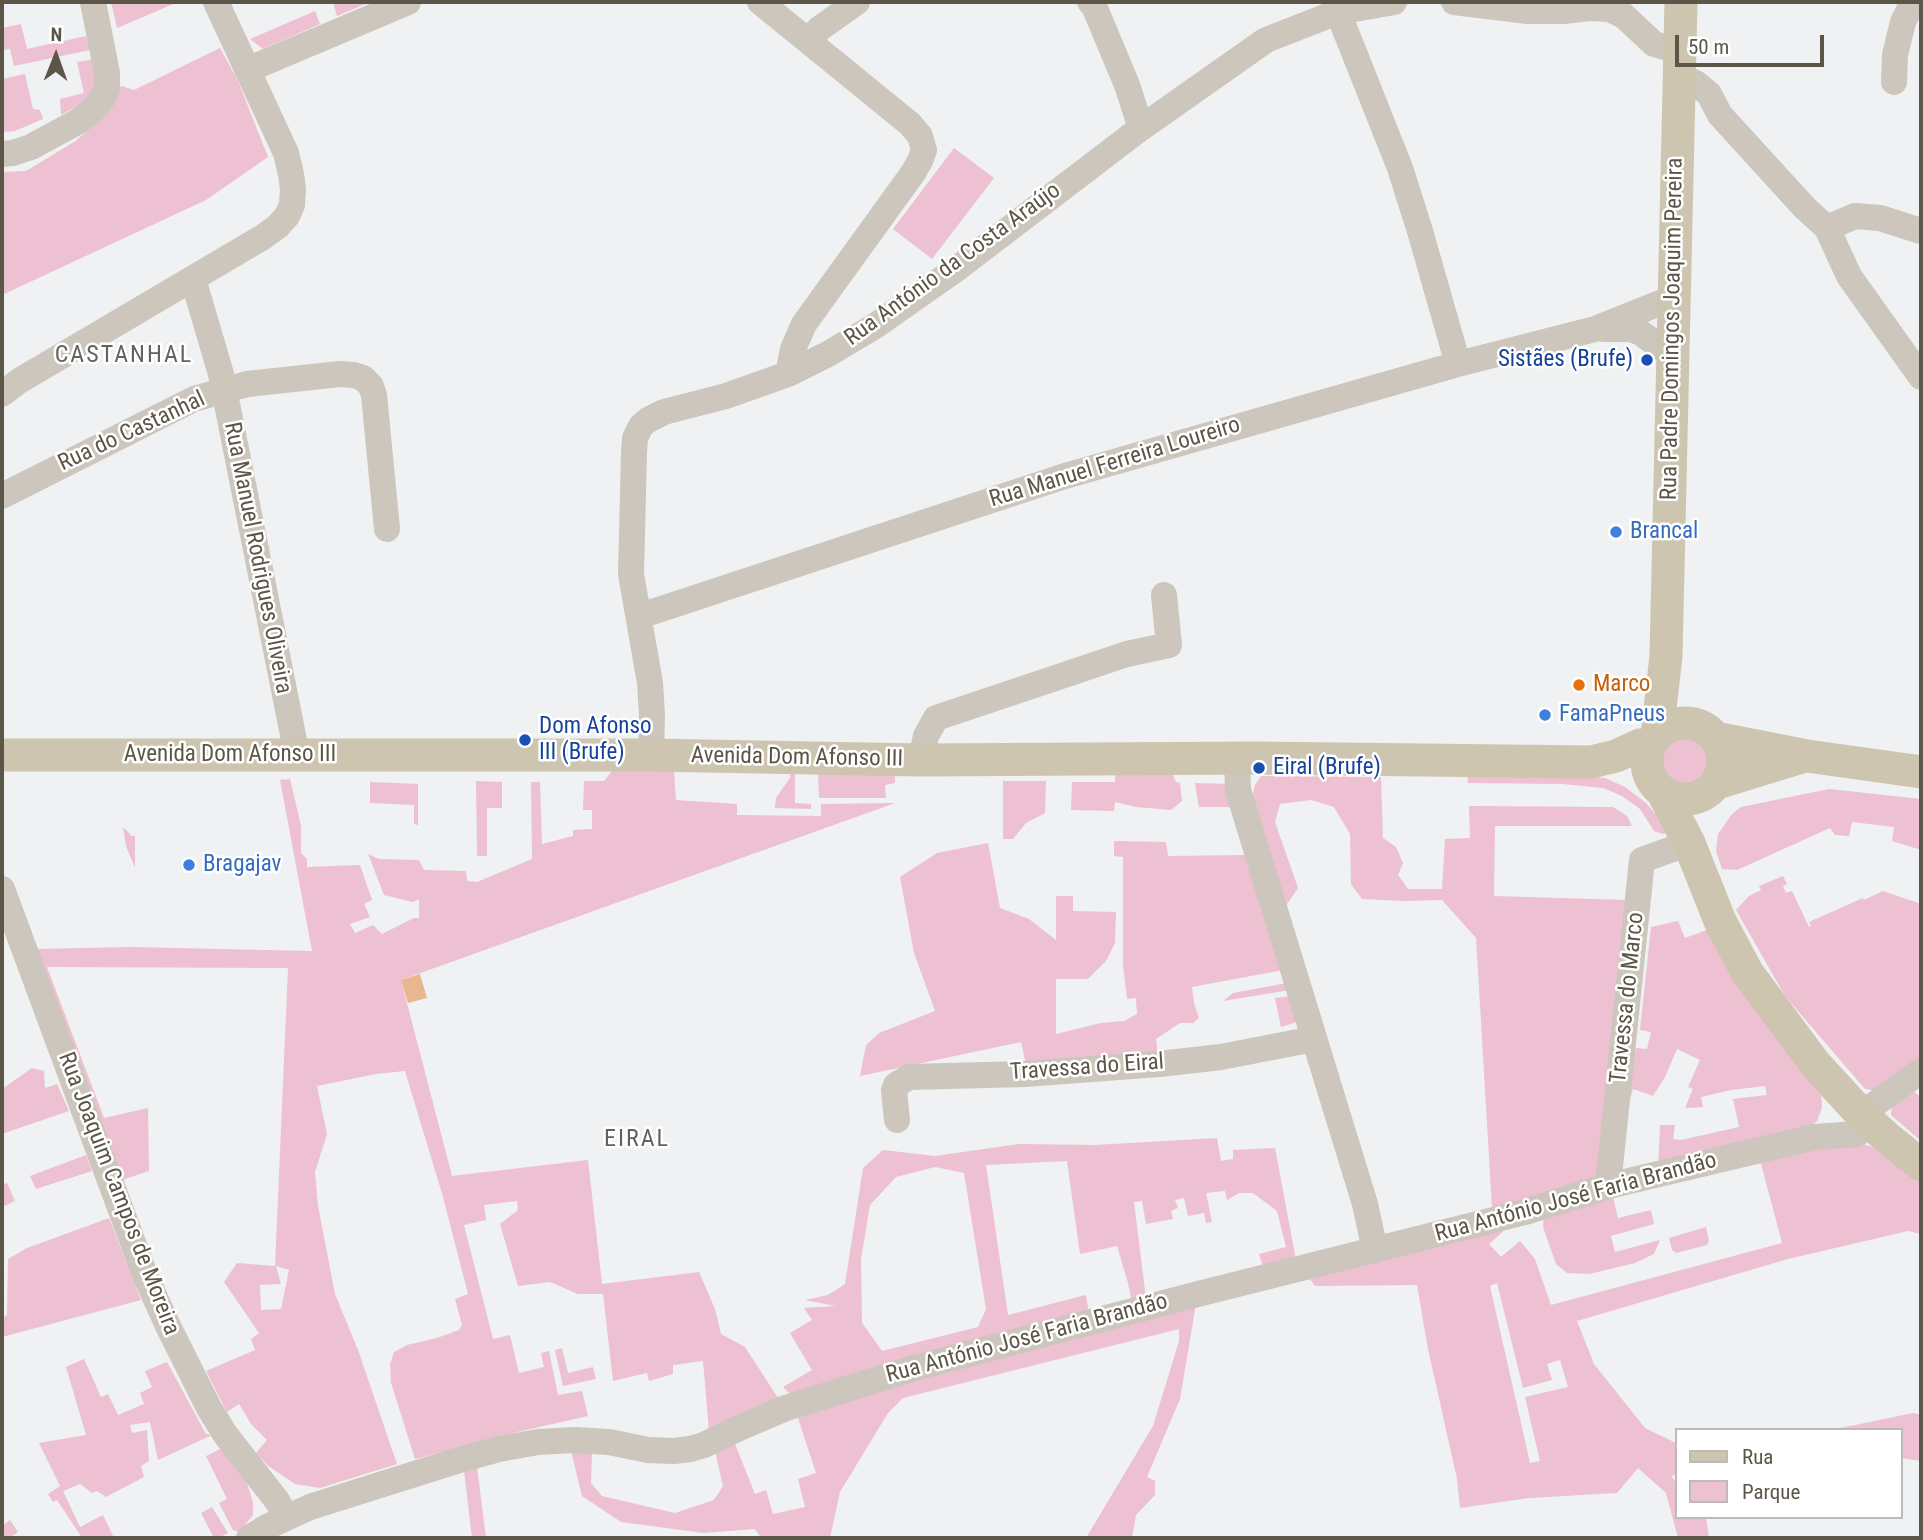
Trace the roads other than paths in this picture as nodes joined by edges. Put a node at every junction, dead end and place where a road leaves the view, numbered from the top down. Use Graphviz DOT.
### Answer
graph roads {
  1 [pos="93,2"];
  2 [pos="216,2"];
  3 [pos="408,2"];
  4 [pos="760,2"];
  5 [pos="857,2"];
  6 [pos="1090,2"];
  7 [pos="1394,2"];
  8 [pos="1454,2"];
  9 [pos="1681,2"];
  10 [pos="1913,2"];
  11 [pos="1610,5"];
  12 [pos="1338,12"];
  13 [pos="808,41"];
  14 [pos="1679,63"];
  15 [pos="247,70"];
  16 [pos="1894,82"];
  17 [pos="1709,94"];
  18 [pos="1678,114"];
  19 [pos="1141,128"];
  20 [pos="2,154"];
  21 [pos="1827,229"];
  22 [pos="1921,231"];
  23 [pos="193,279"];
  24 [pos="1675,297"];
  25 [pos="1595,329"];
  26 [pos="1672,356"];
  27 [pos="1458,364"];
  28 [pos="788,374"];
  29 [pos="1921,377"];
  30 [pos="224,391"];
  31 [pos="2,394"];
  32 [pos="2,496"];
  33 [pos="387,529"];
  34 [pos="1164,595"];
  35 [pos="640,616"];
  36 [pos="1666,656"];
  37 [pos="1710,733"];
  38 [pos="1654,740"];
  39 [pos="2,755"];
  40 [pos="297,755"];
  41 [pos="652,755"];
  42 [pos="1807,756"];
  43 [pos="1237,758"];
  44 [pos="921,760"];
  45 [pos="1591,762"];
  46 [pos="1921,772"];
  47 [pos="1658,787"];
  48 [pos="1711,788"];
  49 [pos="1689,843"];
  50 [pos="2,889"];
  51 [pos="1314,1039"];
  52 [pos="1921,1071"];
  53 [pos="1861,1113"];
  54 [pos="897,1120"];
  55 [pos="1921,1165"];
  56 [pos="1608,1186"];
  57 [pos="1375,1250"];
  58 [pos="286,1518"];
  59 [pos="249,1538"];
  1 -- 20 [label="street"];
  2 -- 15 [label="street"];
  3 -- 15 [label="street"];
  4 -- 13 [label="street"];
  5 -- 13 [label="street"];
  6 -- 19 [label="street"];
  7 -- 12 [label="street, Rua António da Costa Araújo"];
  8 -- 11 [label="street"];
  9 -- 14 [label="main road, Rua Padre Domingos Joaquim Pereira"];
  10 -- 16 [label="street"];
  11 -- 14 [label="street"];
  12 -- 19 [label="street, Rua António da Costa Araújo"];
  12 -- 27 [label="street"];
  13 -- 28 [label="street"];
  14 -- 17 [label="street"];
  14 -- 18 [label="main road, Rua Padre Domingos Joaquim Pereira"];
  15 -- 23 [label="street"];
  17 -- 18 [label="street"];
  17 -- 21 [label="street"];
  18 -- 24 [label="main road, Rua Padre Domingos Joaquim Pereira"];
  19 -- 28 [label="street, Rua António da Costa Araújo"];
  21 -- 22 [label="street"];
  21 -- 29 [label="street"];
  23 -- 30 [label="street, Rua Manuel Rodrigues Oliveira"];
  23 -- 31 [label="street"];
  24 -- 25 [label="street, Rua Manuel Ferreira Loureiro"];
  24 -- 26 [label="main road, Rua Padre Domingos Joaquim Pereira"];
  25 -- 26 [label="street, Rua Manuel Ferreira Loureiro"];
  25 -- 27 [label="street, Rua Manuel Ferreira Loureiro"];
  26 -- 36 [label="main road, Rua Padre Domingos Joaquim Pereira"];
  27 -- 35 [label="street, Rua Manuel Ferreira Loureiro"];
  28 -- 35 [label="street, Rua António da Costa Araújo"];
  30 -- 32 [label="street, Rua do Castanhal"];
  30 -- 33 [label="street, Rua do Castanhal"];
  30 -- 40 [label="street, Rua Manuel Rodrigues Oliveira"];
  34 -- 44 [label="street"];
  35 -- 41 [label="street, Rua António da Costa Araújo"];
  36 -- 37 [label="main road, Rua Padre Domingos Joaquim Pereira"];
  36 -- 38 [label="main road, Rua Padre Domingos Joaquim Pereira"];
  37 -- 38 [label="main road"];
  37 -- 42 [label="main road"];
  37 -- 48 [label="main road"];
  38 -- 45 [label="main road, Avenida Dom Afonso III"];
  38 -- 47 [label="main road"];
  39 -- 40 [label="main road, Avenida Dom Afonso III"];
  40 -- 41 [label="main road, Avenida Dom Afonso III"];
  41 -- 44 [label="main road, Avenida Dom Afonso III"];
  42 -- 46 [label="main road"];
  42 -- 48 [label="main road"];
  43 -- 44 [label="main road, Avenida Dom Afonso III"];
  43 -- 45 [label="main road, Avenida Dom Afonso III"];
  43 -- 51 [label="street"];
  45 -- 47 [label="main road, Avenida Dom Afonso III"];
  47 -- 48 [label="main road"];
  47 -- 49 [label="main road"];
  48 -- 49 [label="main road"];
  49 -- 53 [label="main road"];
  49 -- 56 [label="street, Travessa do Marco"];
  50 -- 58 [label="street, Rua Joaquim Campos de Moreira"];
  51 -- 54 [label="street, Travessa do Eiral"];
  51 -- 57 [label="street"];
  52 -- 53 [label="street, Rua António José Faria Brandão"];
  53 -- 55 [label="main road"];
  53 -- 56 [label="street, Rua António José Faria Brandão"];
  56 -- 57 [label="street, Rua António José Faria Brandão"];
  57 -- 58 [label="street, Rua António José Faria Brandão"];
  58 -- 59 [label="street, Rua António José Faria Brandão"];
}
